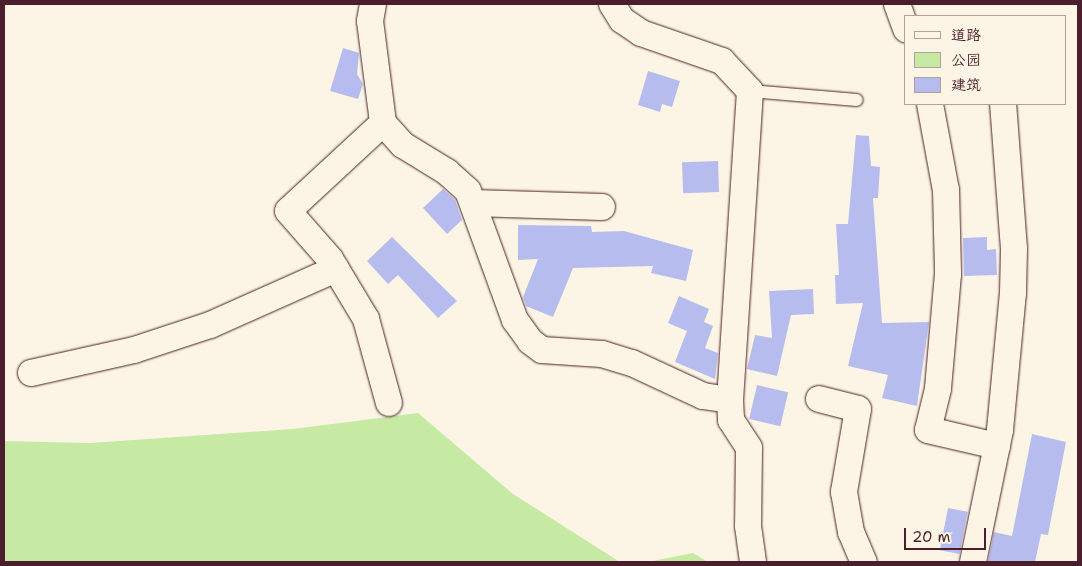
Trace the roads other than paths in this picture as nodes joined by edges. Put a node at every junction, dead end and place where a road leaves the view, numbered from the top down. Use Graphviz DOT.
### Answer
graph roads {
  1 [pos="373,4"];
  2 [pos="612,4"];
  3 [pos="897,4"];
  4 [pos="904,23"];
  5 [pos="750,91"];
  6 [pos="857,100"];
  7 [pos="930,105"];
  8 [pos="1003,105"];
  9 [pos="383,124"];
  10 [pos="473,203"];
  11 [pos="602,207"];
  12 [pos="336,269"];
  13 [pos="31,373"];
  14 [pos="819,399"];
  15 [pos="730,400"];
  16 [pos="389,403"];
  17 [pos="997,446"];
  18 [pos="753,562"];
  19 [pos="864,562"];
  20 [pos="973,562"];
  1 -- 9 [label="street"];
  2 -- 5 [label="street"];
  3 -- 4 [label="street"];
  5 -- 6 [label="lane"];
  5 -- 15 [label="street"];
  7 -- 17 [label="street"];
  8 -- 17 [label="street"];
  9 -- 10 [label="street"];
  9 -- 12 [label="street"];
  10 -- 11 [label="street"];
  10 -- 15 [label="street"];
  12 -- 13 [label="street"];
  12 -- 16 [label="street"];
  14 -- 19 [label="street"];
  15 -- 18 [label="street"];
  17 -- 20 [label="street"];
}
